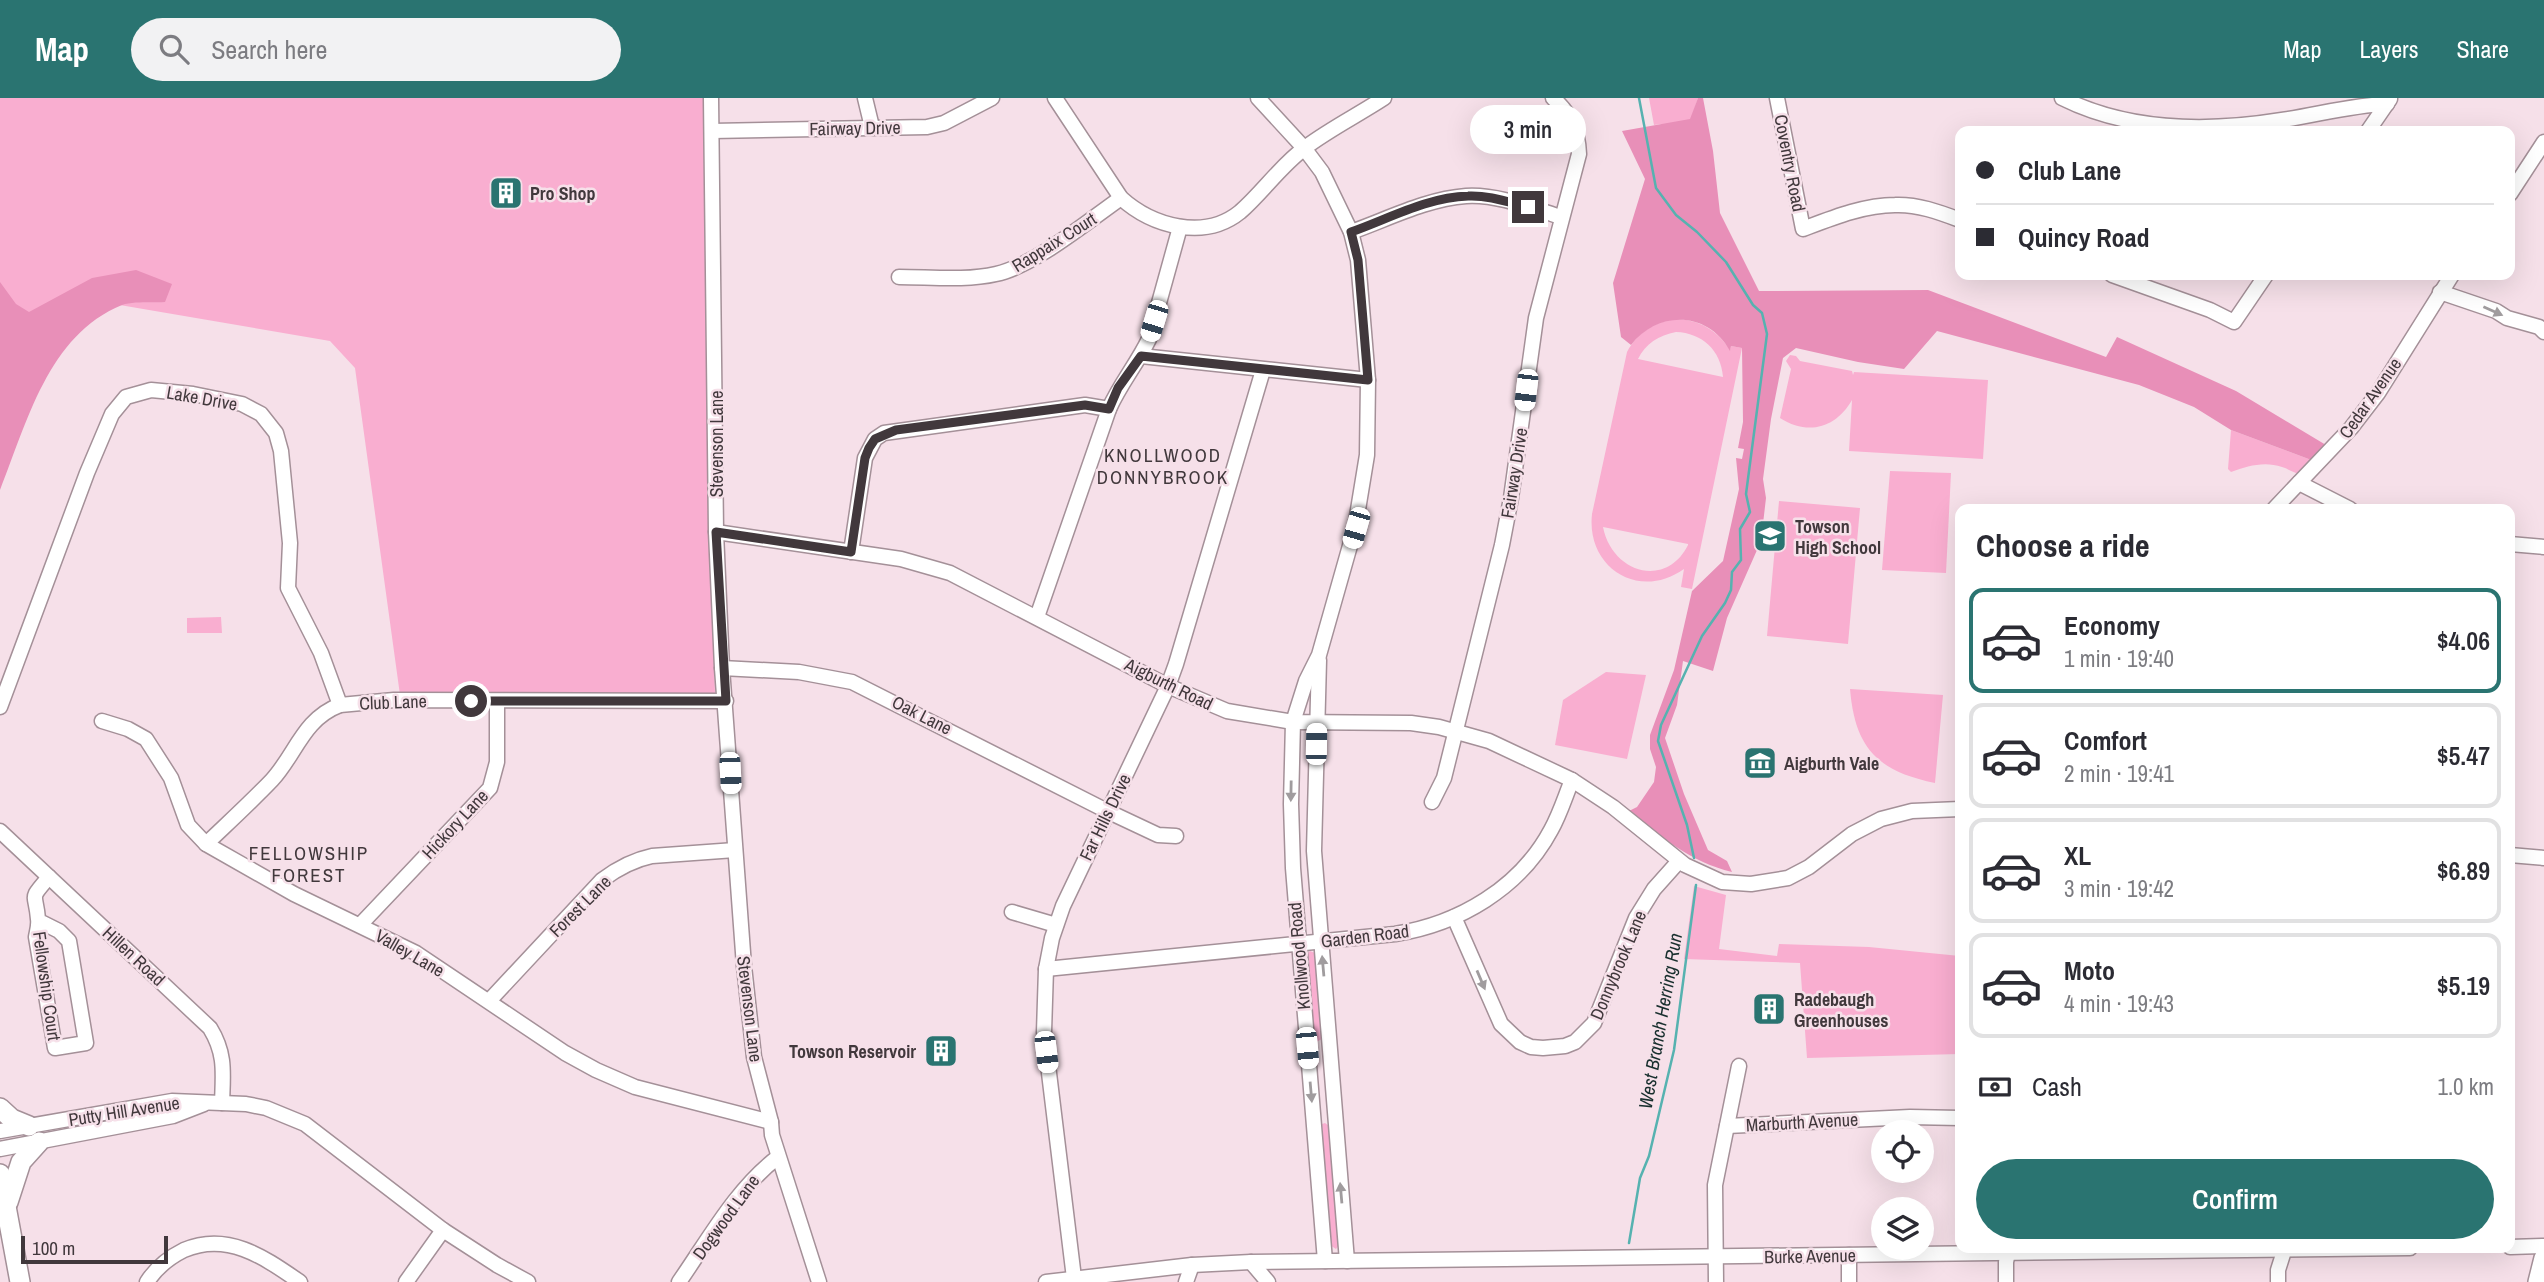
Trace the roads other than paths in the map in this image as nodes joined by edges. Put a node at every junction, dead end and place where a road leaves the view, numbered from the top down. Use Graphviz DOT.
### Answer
graph roads {
  1 [pos="711,98"];
  2 [pos="865,98"];
  3 [pos="992,98"];
  4 [pos="1055,98"];
  5 [pos="1258,98"];
  6 [pos="1384,98"];
  7 [pos="1553,98"];
  8 [pos="1777,98"];
  9 [pos="2062,98"];
  10 [pos="2389,101"];
  11 [pos="2167,126"];
  12 [pos="2238,126"];
  13 [pos="2372,126"];
  14 [pos="872,127"];
  15 [pos="712,131"];
  16 [pos="2544,142"];
  17 [pos="1304,148"];
  18 [pos="2515,186"];
  19 [pos="1121,198"];
  20 [pos="1561,217"];
  21 [pos="1955,218"];
  22 [pos="1180,227"];
  23 [pos="1351,232"];
  24 [pos="899,276"];
  25 [pos="2126,280"];
  26 [pos="2263,280"];
  27 [pos="2448,280"];
  28 [pos="2440,292"];
  29 [pos="2544,332"];
  30 [pos="1141,356"];
  31 [pos="1263,370"];
  32 [pos="1368,380"];
  33 [pos="1109,409"];
  34 [pos="2299,483"];
  35 [pos="2279,504"];
  36 [pos="2340,504"];
  37 [pos="716,532"];
  38 [pos="2515,544"];
  39 [pos="2544,547"];
  40 [pos="851,552"];
  41 [pos="1037,617"];
  42 [pos="1319,655"];
  43 [pos="722,668"];
  44 [pos="1168,686"];
  45 [pos="497,701"];
  46 [pos="726,701"];
  47 [pos="340,705"];
  48 [pos="0,708"];
  49 [pos="102,721"];
  50 [pos="1293,722"];
  51 [pos="1316,722"];
  52 [pos="1456,731"];
  53 [pos="1572,780"];
  54 [pos="1432,802"];
  55 [pos="1955,809"];
  56 [pos="1107,811"];
  57 [pos="0,831"];
  58 [pos="1176,836"];
  59 [pos="206,844"];
  60 [pos="736,850"];
  61 [pos="2515,855"];
  62 [pos="2544,858"];
  63 [pos="1679,861"];
  64 [pos="50,877"];
  65 [pos="1012,912"];
  66 [pos="1454,917"];
  67 [pos="39,921"];
  68 [pos="360,925"];
  69 [pos="1056,925"];
  70 [pos="1321,941"];
  71 [pos="1298,943"];
  72 [pos="1046,969"];
  73 [pos="489,1001"];
  74 [pos="1739,1066"];
  75 [pos="222,1103"];
  76 [pos="0,1108"];
  77 [pos="1955,1118"];
  78 [pos="771,1122"];
  79 [pos="1727,1126"];
  80 [pos="0,1131"];
  81 [pos="34,1134"];
  82 [pos="0,1149"];
  83 [pos="778,1157"];
  84 [pos="0,1174"];
  85 [pos="791,1193"];
  86 [pos="6,1210"];
  87 [pos="443,1230"];
  88 [pos="2544,1246"];
  89 [pos="2515,1247"];
  90 [pos="1955,1252"];
  91 [pos="2009,1253"];
  92 [pos="2269,1253"];
  93 [pos="2284,1253"];
  94 [pos="1849,1255"];
  95 [pos="1715,1257"];
  96 [pos="2544,1258"];
  97 [pos="1325,1261"];
  98 [pos="1347,1261"];
  99 [pos="1251,1262"];
  100 [pos="1192,1265"];
  101 [pos="2278,1276"];
  102 [pos="1074,1279"];
  103 [pos="20,1282"];
  104 [pos="148,1282"];
  105 [pos="300,1282"];
  106 [pos="406,1282"];
  107 [pos="528,1282"];
  108 [pos="679,1282"];
  109 [pos="818,1282"];
  110 [pos="1046,1282"];
  111 [pos="1186,1282"];
  112 [pos="1268,1282"];
  113 [pos="1716,1282"];
  114 [pos="1849,1282"];
  115 [pos="2006,1282"];
  116 [pos="2538,1282"];
  1 -- 15 [label="street, Stevenson Lane"];
  2 -- 14 [label="street"];
  3 -- 14 [label="street, Fairway Drive"];
  4 -- 19 [label="street"];
  5 -- 17 [label="street, Knollwood Road"];
  6 -- 17 [label="street"];
  7 -- 20 [label="street, Fairway Drive"];
  8 -- 21 [label="street, Coventry Road"];
  9 -- 11 [label="street"];
  10 -- 12 [label="street"];
  10 -- 13 [label="street"];
  14 -- 15 [label="street, Fairway Drive"];
  15 -- 37 [label="street, Stevenson Lane"];
  16 -- 18 [label="street"];
  17 -- 22 [label="street"];
  17 -- 23 [label="street, Knollwood Road"];
  19 -- 22 [label="street"];
  19 -- 24 [label="street, Rappaix Court"];
  20 -- 23 [label="street"];
  20 -- 52 [label="street, Fairway Drive"];
  22 -- 30 [label="street"];
  23 -- 32 [label="street, Knollwood Road"];
  25 -- 26 [label="street"];
  27 -- 28 [label="street, Cedar Avenue"];
  28 -- 29 [label="street, one-way"];
  28 -- 34 [label="street, Cedar Avenue"];
  30 -- 31 [label="street"];
  30 -- 33 [label="street"];
  31 -- 32 [label="street"];
  31 -- 44 [label="street, Far Hills Drive"];
  32 -- 42 [label="street, Knollwood Road"];
  33 -- 40 [label="street"];
  33 -- 41 [label="street"];
  34 -- 35 [label="street, Cedar Avenue"];
  34 -- 36 [label="street"];
  37 -- 40 [label="street, Aigburth Road"];
  37 -- 43 [label="street, Stevenson Lane"];
  38 -- 39 [label="street"];
  40 -- 41 [label="street, Aigburth Road"];
  41 -- 44 [label="street, Aigburth Road"];
  42 -- 50 [label="street, Knollwood Road"];
  42 -- 51 [label="street, Knollwood Road"];
  43 -- 46 [label="street, Stevenson Lane"];
  43 -- 56 [label="street, Oak Lane"];
  44 -- 50 [label="street, Aigburth Road"];
  44 -- 56 [label="street, Far Hills Drive"];
  45 -- 46 [label="street, Club Lane"];
  45 -- 47 [label="street, Club Lane"];
  45 -- 68 [label="street, Hickory Lane"];
  46 -- 60 [label="street, Stevenson Lane"];
  47 -- 48 [label="street, Lake Drive"];
  47 -- 59 [label="street, Club Lane"];
  49 -- 59 [label="street, Valley Lane"];
  50 -- 51 [label="street, Aigburth Road"];
  50 -- 71 [label="street, Knollwood Road, one-way"];
  51 -- 52 [label="street, Aigburth Road"];
  51 -- 70 [label="street, Knollwood Road"];
  52 -- 53 [label="street, Aigburth Road"];
  52 -- 54 [label="street, Fairway Drive"];
  53 -- 63 [label="street, Aigburth Road"];
  53 -- 66 [label="street, Garden Road"];
  55 -- 63 [label="street, Aigburth Road"];
  56 -- 58 [label="street, Oak Lane"];
  56 -- 69 [label="street, Far Hills Drive"];
  57 -- 64 [label="street, Hillen Road"];
  59 -- 68 [label="street, Valley Lane"];
  60 -- 73 [label="street, Forest Lane"];
  60 -- 78 [label="street, Stevenson Lane"];
  61 -- 62 [label="street"];
  66 -- 63 [label="street, Donnybrook Lane, one-way"];
  64 -- 67 [label="street, Fellowship Court"];
  64 -- 75 [label="street, Hillen Road"];
  65 -- 69 [label="street"];
  66 -- 70 [label="street, Garden Road"];
  67 -- 67 [label="street, Fellowship Court"];
  68 -- 73 [label="street, Valley Lane"];
  69 -- 72 [label="street, Far Hills Drive"];
  70 -- 71 [label="street, Garden Road"];
  98 -- 70 [label="street, Knollwood Road, one-way"];
  71 -- 72 [label="street, Garden Road"];
  71 -- 97 [label="street, Knollwood Road, one-way"];
  72 -- 102 [label="street, Far Hills Drive"];
  73 -- 78 [label="street, Valley Lane"];
  74 -- 79 [label="street"];
  75 -- 81 [label="street, Putty Hill Avenue"];
  75 -- 87 [label="street"];
  76 -- 81 [label="main road"];
  77 -- 79 [label="street, Marburth Avenue"];
  78 -- 83 [label="street, Stevenson Lane"];
  78 -- 85 [label="street, Stevenson Lane"];
  79 -- 95 [label="street"];
  80 -- 81 [label="street, Putty Hill Avenue"];
  81 -- 82 [label="street, Putty Hill Avenue"];
  81 -- 86 [label="main road"];
  83 -- 85 [label="street, Stevenson Lane"];
  83 -- 108 [label="street, Dogwood Lane"];
  84 -- 86 [label="main road"];
  85 -- 109 [label="street, Stevenson Lane"];
  86 -- 103 [label="main road"];
  87 -- 106 [label="street"];
  87 -- 107 [label="street"];
  88 -- 89 [label="street"];
  90 -- 94 [label="street, Burke Avenue"];
  91 -- 115 [label="street"];
  92 -- 101 [label="street"];
  93 -- 101 [label="street"];
  94 -- 95 [label="street, Burke Avenue"];
  94 -- 114 [label="street"];
  95 -- 98 [label="street, Burke Avenue"];
  95 -- 113 [label="street"];
  96 -- 116 [label="main road"];
  97 -- 98 [label="street, Burke Avenue"];
  97 -- 99 [label="street, Burke Avenue"];
  99 -- 100 [label="street"];
  99 -- 112 [label="street"];
  100 -- 102 [label="street"];
  100 -- 111 [label="street"];
  102 -- 110 [label="street"];
  104 -- 105 [label="street"];
}
